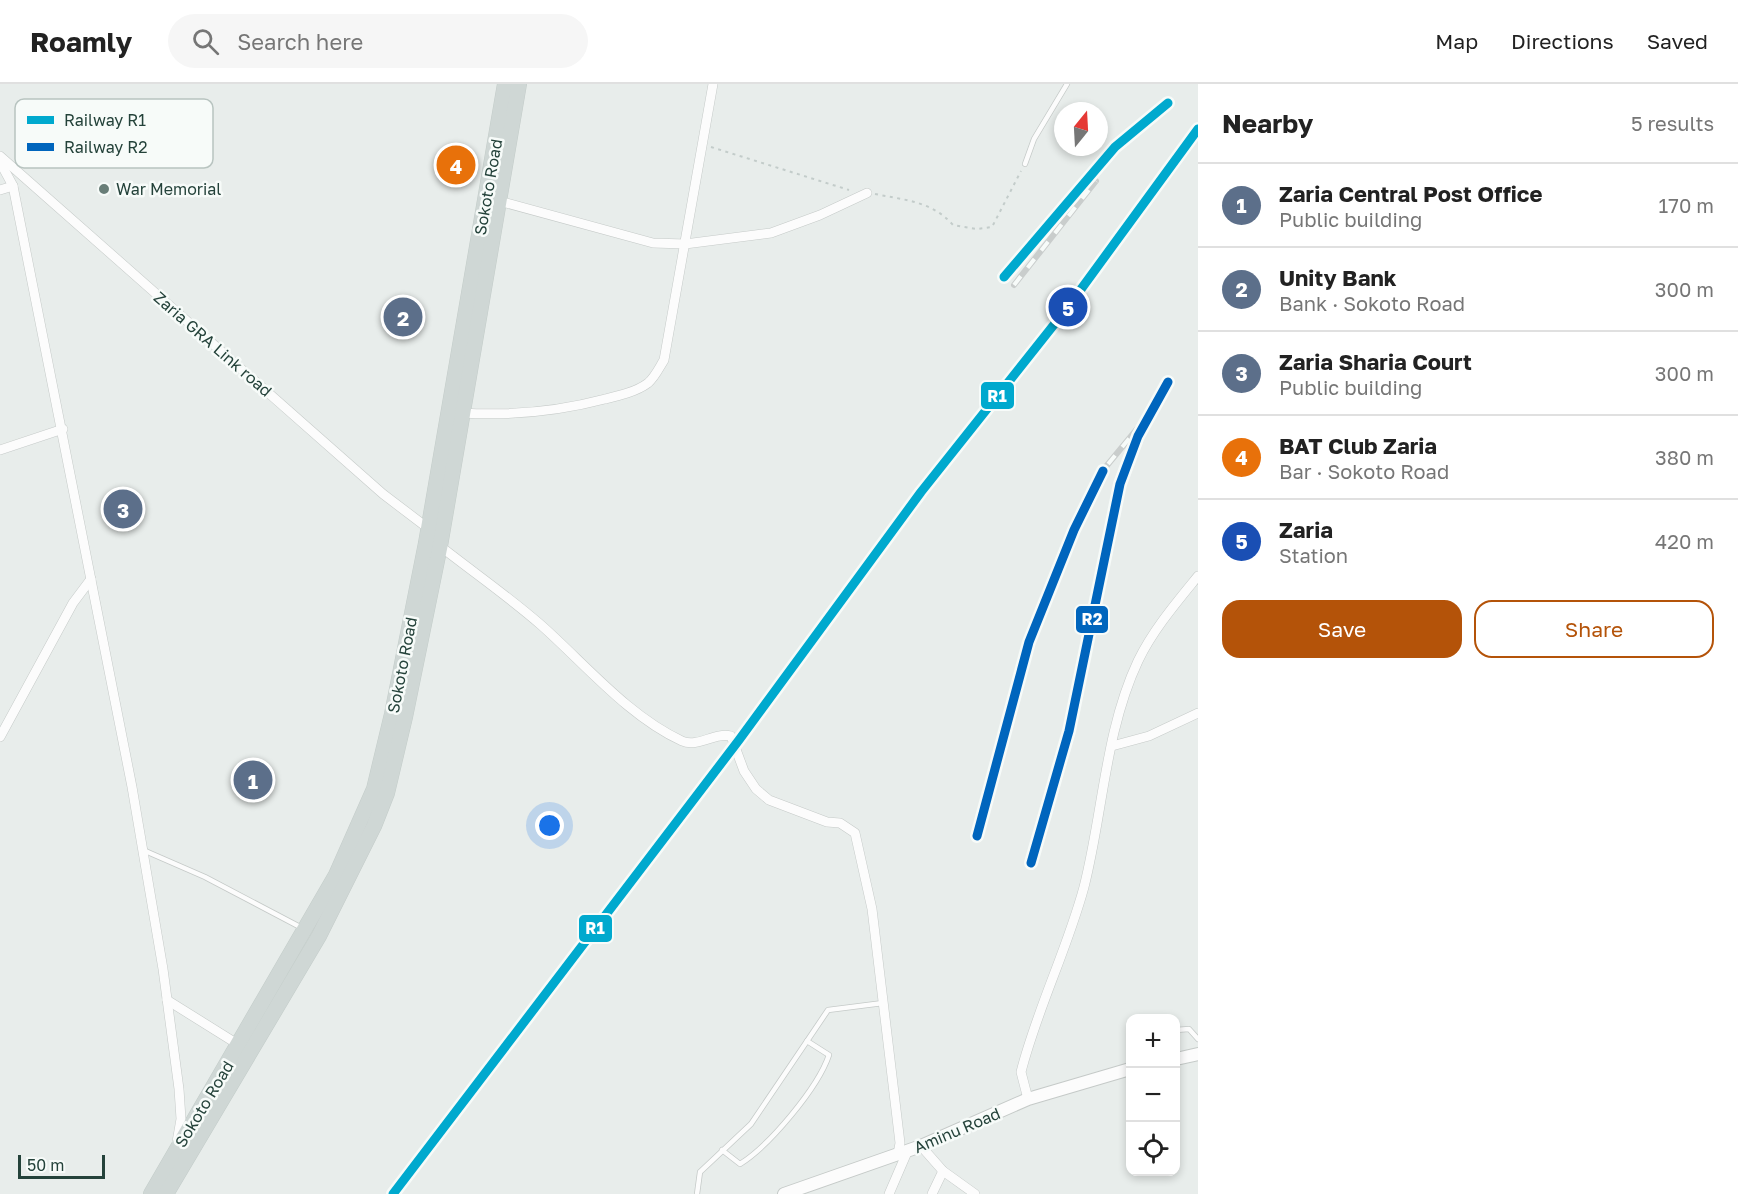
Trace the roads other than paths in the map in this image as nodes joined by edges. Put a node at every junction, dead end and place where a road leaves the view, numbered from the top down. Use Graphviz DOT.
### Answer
graph roads {
  1 [pos="505,84"];
  2 [pos="519,84"];
  3 [pos="713,84"];
  4 [pos="1067,84"];
  5 [pos="0,156"];
  6 [pos="0,162"];
  7 [pos="1025,164"];
  8 [pos="14,186"];
  9 [pos="0,190"];
  10 [pos="867,193"];
  11 [pos="499,201"];
  12 [pos="685,244"];
  13 [pos="462,413"];
  14 [pos="63,429"];
  15 [pos="0,450"];
  16 [pos="429,529"];
  17 [pos="440,546"];
  18 [pos="1198,576"];
  19 [pos="91,579"];
  20 [pos="1198,713"];
  21 [pos="0,737"];
  22 [pos="1112,746"];
  23 [pos="143,850"];
  24 [pos="304,930"];
  25 [pos="167,1000"];
  26 [pos="883,1003"];
  27 [pos="1180,1030"];
  28 [pos="1198,1040"];
  29 [pos="807,1041"];
  30 [pos="239,1045"];
  31 [pos="1198,1054"];
  32 [pos="1180,1058"];
  33 [pos="1126,1070"];
  34 [pos="1028,1099"];
  35 [pos="921,1146"];
  36 [pos="722,1150"];
  37 [pos="903,1152"];
  38 [pos="174,1154"];
  39 [pos="943,1171"];
  40 [pos="151,1194"];
  41 [pos="166,1194"];
  42 [pos="697,1194"];
  43 [pos="784,1194"];
  44 [pos="889,1194"];
  45 [pos="932,1194"];
  46 [pos="975,1194"];
  1 -- 16 [label="main road, Sokoto Road"];
  2 -- 11 [label="main road, Sokoto Road"];
  3 -- 12 [label="street"];
  4 -- 7 [label="lane"];
  5 -- 16 [label="street, Zaria GRA Link road"];
  6 -- 8 [label="street"];
  8 -- 9 [label="street"];
  8 -- 14 [label="street"];
  10 -- 12 [label="street"];
  11 -- 12 [label="street"];
  11 -- 13 [label="main road, Sokoto Road"];
  12 -- 13 [label="street"];
  13 -- 17 [label="main road, Sokoto Road"];
  14 -- 15 [label="street"];
  14 -- 19 [label="street"];
  16 -- 24 [label="main road, Sokoto Road"];
  17 -- 26 [label="street"];
  17 -- 41 [label="main road, Sokoto Road"];
  18 -- 22 [label="street"];
  19 -- 21 [label="street"];
  19 -- 23 [label="street"];
  20 -- 22 [label="street"];
  22 -- 34 [label="street"];
  23 -- 24 [label="lane"];
  23 -- 25 [label="street"];
  24 -- 30 [label="main road, Sokoto Road"];
  25 -- 30 [label="street"];
  25 -- 38 [label="street"];
  26 -- 29 [label="lane"];
  26 -- 37 [label="street"];
  27 -- 28 [label="lane"];
  29 -- 36 [label="lane"];
  29 -- 36 [label="lane"];
  30 -- 38 [label="main road, Sokoto Road"];
  31 -- 32 [label="street"];
  33 -- 34 [label="street, Aminu Road"];
  34 -- 35 [label="street, Aminu Road"];
  35 -- 37 [label="street, Aminu Road"];
  35 -- 39 [label="street"];
  36 -- 42 [label="lane"];
  37 -- 43 [label="street, Aminu Road"];
  37 -- 44 [label="street"];
  38 -- 40 [label="main road, Sokoto Road"];
  39 -- 45 [label="street"];
  39 -- 46 [label="street"];
}
